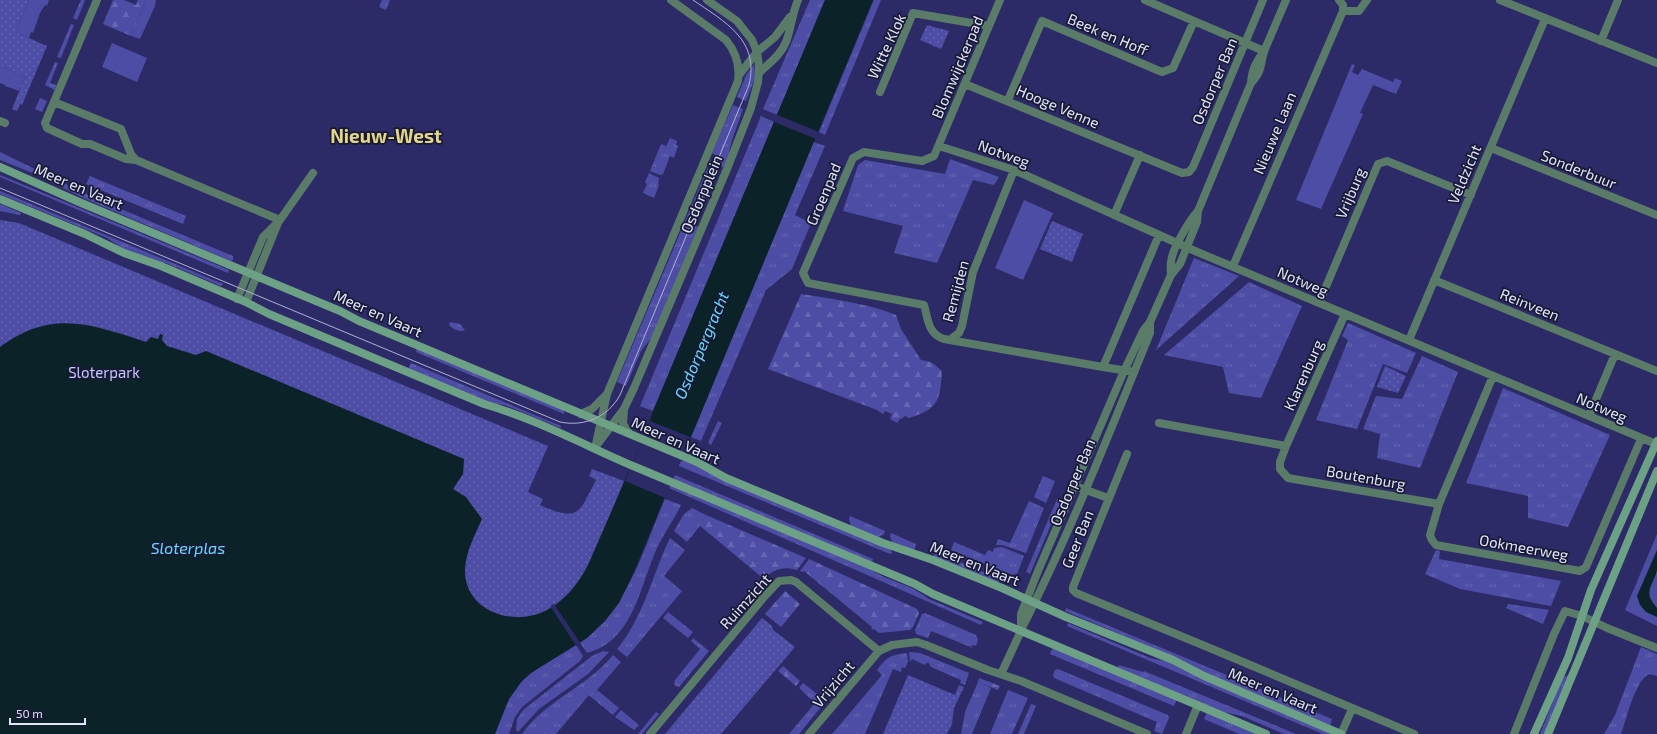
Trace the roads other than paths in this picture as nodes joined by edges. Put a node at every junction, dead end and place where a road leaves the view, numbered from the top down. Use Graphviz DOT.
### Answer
graph roads {
  1 [pos="97,0"];
  2 [pos="671,0"];
  3 [pos="707,0"];
  4 [pos="798,0"];
  5 [pos="1000,0"];
  6 [pos="1144,0"];
  7 [pos="1264,0"];
  8 [pos="1286,0"];
  9 [pos="1339,0"];
  10 [pos="1367,0"];
  11 [pos="1500,0"];
  12 [pos="1618,0"];
  13 [pos="1343,11"];
  14 [pos="792,13"];
  15 [pos="1545,19"];
  16 [pos="1194,21"];
  17 [pos="989,26"];
  18 [pos="1601,41"];
  19 [pos="1245,43"];
  20 [pos="1264,51"];
  21 [pos="757,52"];
  22 [pos="1657,64"];
  23 [pos="758,73"];
  24 [pos="739,75"];
  25 [pos="965,84"];
  26 [pos="880,92"];
  27 [pos="1008,100"];
  28 [pos="54,102"];
  29 [pos="939,146"];
  30 [pos="1491,148"];
  31 [pos="1140,155"];
  32 [pos="934,156"];
  33 [pos="136,160"];
  34 [pos="0,167"];
  35 [pos="1014,170"];
  36 [pos="1189,172"];
  37 [pos="312,173"];
  38 [pos="1471,195"];
  39 [pos="0,199"];
  40 [pos="1198,212"];
  41 [pos="1114,215"];
  42 [pos="1657,216"];
  43 [pos="280,220"];
  44 [pos="1159,234"];
  45 [pos="1178,243"];
  46 [pos="1187,247"];
  47 [pos="1233,266"];
  48 [pos="247,272"];
  49 [pos="803,273"];
  50 [pos="1171,275"];
  51 [pos="257,276"];
  52 [pos="1434,280"];
  53 [pos="237,298"];
  54 [pos="246,302"];
  55 [pos="1319,302"];
  56 [pos="1345,314"];
  57 [pos="1150,322"];
  58 [pos="951,339"];
  59 [pos="1408,340"];
  60 [pos="1615,354"];
  61 [pos="1103,367"];
  62 [pos="1124,371"];
  63 [pos="1657,371"];
  64 [pos="1134,372"];
  65 [pos="1492,376"];
  66 [pos="607,394"];
  67 [pos="624,409"];
  68 [pos="581,414"];
  69 [pos="1589,416"];
  70 [pos="600,421"];
  71 [pos="1159,423"];
  72 [pos="611,426"];
  73 [pos="629,433"];
  74 [pos="1641,438"];
  75 [pos="1656,442"];
  76 [pos="1286,446"];
  77 [pos="594,448"];
  78 [pos="1127,454"];
  79 [pos="1657,471"];
  80 [pos="1288,478"];
  81 [pos="1075,486"];
  82 [pos="1085,489"];
  83 [pos="1108,498"];
  84 [pos="1439,504"];
  85 [pos="1073,590"];
  86 [pos="1026,599"];
  87 [pos="1035,603"];
  88 [pos="1582,616"];
  89 [pos="1595,622"];
  90 [pos="1021,631"];
  91 [pos="1657,648"];
  92 [pos="878,651"];
  93 [pos="1001,674"];
  94 [pos="1198,705"];
  95 [pos="1352,709"];
  96 [pos="650,734"];
  97 [pos="809,734"];
  98 [pos="1147,734"];
  99 [pos="1186,734"];
  100 [pos="1266,734"];
  101 [pos="1341,734"];
  102 [pos="1414,734"];
  103 [pos="1514,734"];
  104 [pos="1534,734"];
  105 [pos="1548,734"];
  1 -- 28 [label="street"];
  2 -- 24 [label="street, Osdorpplein"];
  3 -- 21 [label="street, Osdorpplein"];
  4 -- 14 [label="street"];
  5 -- 17 [label="street, Blomwijckerpad"];
  6 -- 16 [label="street"];
  7 -- 19 [label="street, Osdorper Ban"];
  8 -- 20 [label="street, Osdorper Ban"];
  9 -- 13 [label="street"];
  10 -- 13 [label="street"];
  11 -- 15 [label="street"];
  12 -- 18 [label="street"];
  13 -- 47 [label="street, Nieuwe Laan"];
  14 -- 21 [label="street"];
  14 -- 23 [label="street"];
  15 -- 18 [label="street"];
  15 -- 30 [label="street, Veldzicht"];
  16 -- 19 [label="street"];
  16 -- 27 [label="street, Beek en Hoff"];
  17 -- 25 [label="street, Blomwijckerpad"];
  17 -- 26 [label="street, Witte Klok"];
  18 -- 22 [label="street"];
  19 -- 20 [label="street"];
  19 -- 36 [label="street, Osdorper Ban"];
  20 -- 40 [label="street, Osdorper Ban"];
  21 -- 23 [label="street, Osdorpplein"];
  21 -- 24 [label="street"];
  23 -- 67 [label="street, Osdorpplein"];
  24 -- 66 [label="street, Osdorpplein"];
  25 -- 27 [label="street, Hooge Venne"];
  25 -- 29 [label="street, Blomwijckerpad"];
  27 -- 31 [label="street, Hooge Venne"];
  28 -- 33 [label="street"];
  28 -- 33 [label="street"];
  29 -- 32 [label="street, Blomwijckerpad"];
  29 -- 35 [label="street, Notweg"];
  30 -- 38 [label="street, Veldzicht"];
  30 -- 42 [label="street, Sonderbuur"];
  31 -- 36 [label="street, Hooge Venne"];
  31 -- 41 [label="street"];
  32 -- 49 [label="street, Groenpad"];
  33 -- 43 [label="street"];
  34 -- 48 [label="main road, Meer en Vaart"];
  35 -- 41 [label="street, Notweg"];
  35 -- 58 [label="street, Remijden"];
  37 -- 43 [label="street"];
  38 -- 52 [label="street, Veldzicht"];
  38 -- 55 [label="street, Vrijburg"];
  39 -- 53 [label="main road"];
  40 -- 45 [label="street, Osdorper Ban"];
  40 -- 46 [label="street, Osdorper Ban"];
  41 -- 44 [label="street, Notweg"];
  43 -- 48 [label="street"];
  43 -- 51 [label="street"];
  44 -- 45 [label="street, Notweg"];
  44 -- 61 [label="street"];
  45 -- 46 [label="street, Notweg"];
  45 -- 50 [label="street, Osdorper Ban"];
  46 -- 47 [label="street, Notweg"];
  46 -- 50 [label="street, Osdorper Ban"];
  47 -- 55 [label="street, Notweg"];
  48 -- 51 [label="main road, Meer en Vaart"];
  48 -- 53 [label="street"];
  49 -- 58 [label="street, Remijden"];
  50 -- 57 [label="street, Osdorper Ban"];
  51 -- 54 [label="street"];
  51 -- 68 [label="main road, Meer en Vaart"];
  52 -- 59 [label="street, Veldzicht"];
  52 -- 60 [label="street, Reinveen"];
  53 -- 54 [label="main road"];
  54 -- 77 [label="main road"];
  55 -- 56 [label="street, Notweg"];
  56 -- 59 [label="street, Notweg"];
  56 -- 76 [label="street, Klarenburg"];
  57 -- 62 [label="street, Osdorper Ban"];
  57 -- 64 [label="street, Osdorper Ban"];
  58 -- 61 [label="street"];
  59 -- 65 [label="street, Notweg"];
  60 -- 63 [label="street, Reinveen"];
  60 -- 69 [label="street"];
  61 -- 62 [label="street"];
  62 -- 64 [label="street"];
  62 -- 81 [label="street, Osdorper Ban"];
  64 -- 82 [label="street, Osdorper Ban"];
  65 -- 69 [label="street, Notweg"];
  65 -- 84 [label="street"];
  66 -- 68 [label="street, Osdorpplein"];
  66 -- 70 [label="street, Osdorpplein"];
  67 -- 72 [label="street, Osdorpplein"];
  67 -- 73 [label="street, Osdorpplein"];
  68 -- 70 [label="main road, Meer en Vaart"];
  69 -- 74 [label="street, Notweg"];
  70 -- 72 [label="main road, Meer en Vaart"];
  70 -- 77 [label="street, Osdorpplein"];
  71 -- 76 [label="street"];
  72 -- 73 [label="main road, Meer en Vaart"];
  72 -- 77 [label="street, Osdorpplein"];
  73 -- 86 [label="main road, Meer en Vaart"];
  74 -- 75 [label="street, Notweg"];
  74 -- 84 [label="street, Ookmeerweg"];
  75 -- 88 [label="main road"];
  76 -- 80 [label="street, Klarenburg"];
  77 -- 90 [label="main road"];
  78 -- 83 [label="street, Geer Ban"];
  79 -- 89 [label="main road"];
  80 -- 84 [label="street, Boutenburg"];
  81 -- 82 [label="street, Geer Ban"];
  81 -- 86 [label="street, Osdorper Ban"];
  82 -- 83 [label="street, Geer Ban"];
  82 -- 87 [label="street, Osdorper Ban"];
  83 -- 85 [label="street, Geer Ban"];
  85 -- 95 [label="street, Meer en Vaart"];
  86 -- 87 [label="main road, Meer en Vaart"];
  86 -- 90 [label="street, Osdorper Ban"];
  87 -- 90 [label="street, Osdorper Ban"];
  87 -- 101 [label="main road, Meer en Vaart"];
  88 -- 89 [label="street"];
  88 -- 103 [label="street"];
  88 -- 104 [label="main road"];
  89 -- 91 [label="street"];
  89 -- 105 [label="main road"];
  90 -- 93 [label="street"];
  90 -- 94 [label="main road"];
  92 -- 93 [label="street"];
  92 -- 96 [label="street, Ruimzicht"];
  92 -- 97 [label="street, Vrijzicht"];
  93 -- 98 [label="street"];
  94 -- 99 [label="street"];
  94 -- 100 [label="main road"];
  95 -- 101 [label="street, Meer en Vaart"];
  95 -- 102 [label="street, Meer en Vaart"];
}
